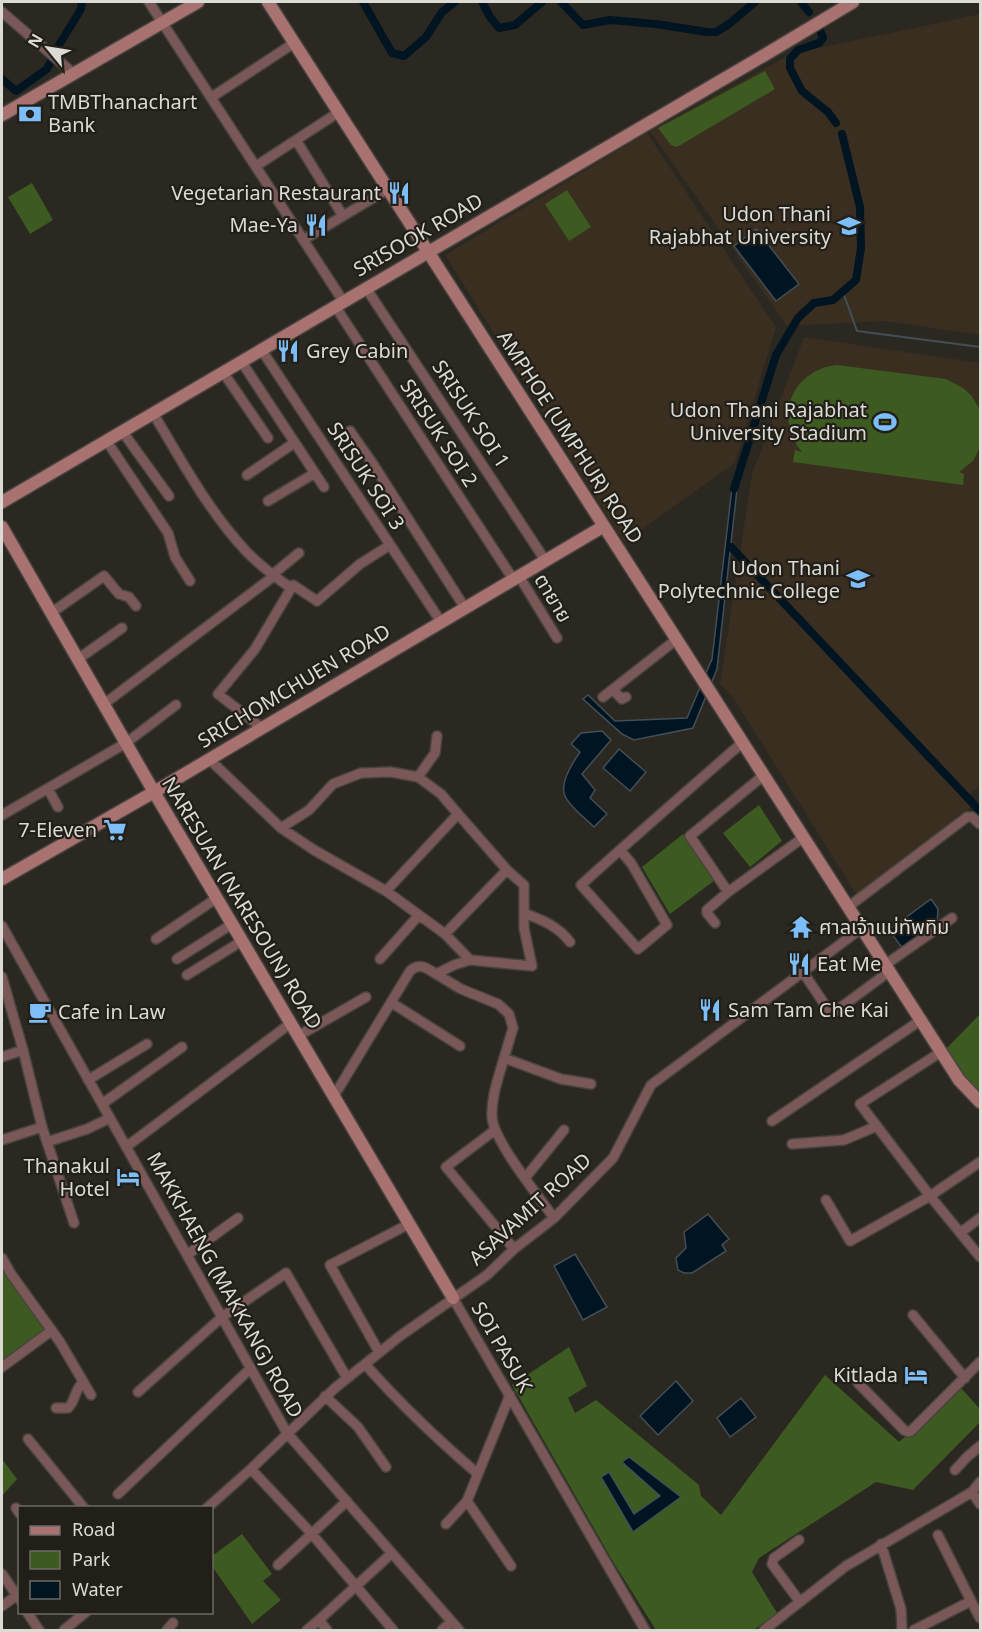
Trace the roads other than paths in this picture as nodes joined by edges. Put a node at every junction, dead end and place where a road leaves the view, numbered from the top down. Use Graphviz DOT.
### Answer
graph roads {
  1 [pos="149,2"];
  2 [pos="198,2"];
  3 [pos="268,2"];
  4 [pos="853,2"];
  5 [pos="2,12"];
  6 [pos="163,22"];
  7 [pos="294,43"];
  8 [pos="73,73"];
  9 [pos="212,97"];
  10 [pos="339,112"];
  11 [pos="2,115"];
  12 [pos="296,140"];
  13 [pos="256,166"];
  14 [pos="388,189"];
  15 [pos="343,216"];
  16 [pos="303,240"];
  17 [pos="428,252"];
  18 [pos="366,288"];
  19 [pos="339,304"];
  20 [pos="261,349"];
  21 [pos="240,362"];
  22 [pos="223,372"];
  23 [pos="153,413"];
  24 [pos="350,430"];
  25 [pos="122,431"];
  26 [pos="267,438"];
  27 [pos="106,440"];
  28 [pos="294,443"];
  29 [pos="315,473"];
  30 [pos="247,475"];
  31 [pos="324,487"];
  32 [pos="169,496"];
  33 [pos="268,501"];
  34 [pos="2,502"];
  35 [pos="604,526"];
  36 [pos="2,527"];
  37 [pos="390,544"];
  38 [pos="299,553"];
  39 [pos="545,560"];
  40 [pos="273,576"];
  41 [pos="516,578"];
  42 [pos="190,580"];
  43 [pos="291,588"];
  44 [pos="136,606"];
  45 [pos="465,608"];
  46 [pos="51,613"];
  47 [pos="441,622"];
  48 [pos="122,628"];
  49 [pos="557,638"];
  50 [pos="677,639"];
  51 [pos="78,659"];
  52 [pos="613,690"];
  53 [pos="626,697"];
  54 [pos="603,698"];
  55 [pos="104,704"];
  56 [pos="176,705"];
  57 [pos="262,728"];
  58 [pos="437,736"];
  59 [pos="743,742"];
  60 [pos="126,743"];
  61 [pos="209,759"];
  62 [pos="764,774"];
  63 [pos="418,777"];
  64 [pos="48,789"];
  65 [pos="154,792"];
  66 [pos="58,807"];
  67 [pos="458,814"];
  68 [pos="2,815"];
  69 [pos="981,824"];
  70 [pos="281,828"];
  71 [pos="804,837"];
  72 [pos="620,850"];
  73 [pos="507,870"];
  74 [pos="2,879"];
  75 [pos="386,891"];
  76 [pos="728,892"];
  77 [pos="217,898"];
  78 [pos="848,907"];
  79 [pos="524,913"];
  80 [pos="419,915"];
  81 [pos="952,918"];
  82 [pos="715,923"];
  83 [pos="232,924"];
  84 [pos="2,926"];
  85 [pos="862,928"];
  86 [pos="445,934"];
  87 [pos="156,939"];
  88 [pos="242,941"];
  89 [pos="570,942"];
  90 [pos="177,959"];
  91 [pos="380,959"];
  92 [pos="470,960"];
  93 [pos="887,968"];
  94 [pos="803,972"];
  95 [pos="436,974"];
  96 [pos="187,975"];
  97 [pos="2,977"];
  98 [pos="366,997"];
  99 [pos="392,1003"];
  100 [pos="921,1020"];
  101 [pos="291,1023"];
  102 [pos="298,1036"];
  103 [pos="147,1044"];
  104 [pos="459,1046"];
  105 [pos="182,1047"];
  106 [pos="23,1050"];
  107 [pos="941,1052"];
  108 [pos="2,1057"];
  109 [pos="504,1058"];
  110 [pos="88,1080"];
  111 [pos="591,1084"];
  112 [pos="334,1096"];
  113 [pos="981,1102"];
  114 [pos="102,1104"];
  115 [pos="110,1118"];
  116 [pos="772,1121"];
  117 [pos="877,1126"];
  118 [pos="42,1127"];
  119 [pos="495,1130"];
  120 [pos="564,1130"];
  121 [pos="2,1140"];
  122 [pos="47,1142"];
  123 [pos="792,1144"];
  124 [pos="126,1147"];
  125 [pos="981,1162"];
  126 [pos="525,1178"];
  127 [pos="930,1196"];
  128 [pos="826,1200"];
  129 [pos="238,1218"];
  130 [pos="554,1218"];
  131 [pos="981,1218"];
  132 [pos="74,1222"];
  133 [pos="409,1224"];
  134 [pos="960,1233"];
  135 [pos="514,1249"];
  136 [pos="187,1255"];
  137 [pos="981,1257"];
  138 [pos="2,1258"];
  139 [pos="453,1298"];
  140 [pos="914,1315"];
  141 [pos="222,1317"];
  142 [pos="51,1331"];
  143 [pos="379,1352"];
  144 [pos="981,1362"];
  145 [pos="365,1364"];
  146 [pos="2,1367"];
  147 [pos="251,1368"];
  148 [pos="347,1378"];
  149 [pos="965,1378"];
  150 [pos="83,1383"];
  151 [pos="858,1383"];
  152 [pos="138,1392"];
  153 [pos="91,1395"];
  154 [pos="510,1395"];
  155 [pos="325,1396"];
  156 [pos="56,1408"];
  157 [pos="287,1433"];
  158 [pos="28,1439"];
  159 [pos="981,1446"];
  160 [pos="386,1467"];
  161 [pos="251,1469"];
  162 [pos="955,1470"];
  163 [pos="478,1474"];
  164 [pos="981,1482"];
  165 [pos="972,1491"];
  166 [pos="118,1494"];
  167 [pos="347,1501"];
  168 [pos="467,1501"];
  169 [pos="981,1504"];
  170 [pos="82,1506"];
  171 [pos="209,1506"];
  172 [pos="446,1524"];
  173 [pos="311,1533"];
  174 [pos="938,1535"];
  175 [pos="799,1540"];
  176 [pos="881,1544"];
  177 [pos="392,1553"];
  178 [pos="278,1565"];
  179 [pos="511,1566"];
  180 [pos="2,1574"];
  181 [pos="355,1587"];
  182 [pos="18,1596"];
  183 [pos="971,1601"];
  184 [pos="800,1602"];
  185 [pos="2,1606"];
  186 [pos="28,1614"];
  187 [pos="84,1614"];
  188 [pos="981,1618"];
  189 [pos="319,1620"];
  190 [pos="451,1622"];
  191 [pos="39,1630"];
  192 [pos="64,1630"];
  193 [pos="307,1630"];
  194 [pos="327,1630"];
  195 [pos="393,1630"];
  196 [pos="442,1630"];
  197 [pos="459,1630"];
  198 [pos="645,1630"];
  199 [pos="764,1630"];
  200 [pos="902,1630"];
  201 [pos="914,1630"];
  1 -- 6 [label="street, SRISUK SOI 2"];
  2 -- 6 [label="street"];
  3 -- 7 [label="street, AMPHOE (UMPHUR) ROAD"];
  4 -- 17 [label="street, SRISOOK ROAD"];
  5 -- 8 [label="street"];
  6 -- 8 [label="street"];
  6 -- 9 [label="street, SRISUK SOI 2"];
  7 -- 9 [label="street"];
  7 -- 10 [label="street, AMPHOE (UMPHUR) ROAD"];
  8 -- 11 [label="street"];
  9 -- 13 [label="street, SRISUK SOI 2"];
  10 -- 12 [label="street"];
  10 -- 14 [label="street, AMPHOE (UMPHUR) ROAD"];
  12 -- 13 [label="street"];
  12 -- 15 [label="street"];
  13 -- 16 [label="street, SRISUK SOI 2"];
  14 -- 15 [label="street"];
  14 -- 17 [label="street, AMPHOE (UMPHUR) ROAD"];
  15 -- 16 [label="street"];
  16 -- 19 [label="street, SRISUK SOI 2"];
  17 -- 18 [label="street, SRISOOK ROAD"];
  17 -- 35 [label="street, AMPHOE (UMPHUR) ROAD"];
  18 -- 19 [label="street, SRISOOK ROAD"];
  18 -- 39 [label="street, SRISUK SOI 1"];
  19 -- 20 [label="street, SRISOOK ROAD"];
  19 -- 41 [label="street, SRISUK SOI 2"];
  20 -- 21 [label="street, SRISOOK ROAD"];
  20 -- 37 [label="street, SRISUK SOI 3"];
  21 -- 22 [label="street, SRISOOK ROAD"];
  21 -- 28 [label="street"];
  22 -- 23 [label="street, SRISOOK ROAD"];
  22 -- 26 [label="street"];
  23 -- 25 [label="street, SRISOOK ROAD"];
  23 -- 40 [label="street"];
  24 -- 45 [label="street"];
  25 -- 27 [label="street, SRISOOK ROAD"];
  25 -- 32 [label="street"];
  27 -- 34 [label="street, SRISOOK ROAD"];
  27 -- 42 [label="street"];
  28 -- 29 [label="street"];
  28 -- 30 [label="street"];
  29 -- 31 [label="street"];
  29 -- 33 [label="street"];
  35 -- 39 [label="street, SRICHOMCHUEN ROAD"];
  35 -- 50 [label="street, AMPHOE (UMPHUR) ROAD"];
  36 -- 46 [label="street, NARESUAN (NARESOUN) ROAD"];
  37 -- 43 [label="street"];
  37 -- 47 [label="street, SRISUK SOI 3"];
  38 -- 40 [label="street"];
  39 -- 41 [label="street, SRICHOMCHUEN ROAD"];
  40 -- 43 [label="street"];
  40 -- 55 [label="street"];
  41 -- 45 [label="street, SRICHOMCHUEN ROAD"];
  41 -- 49 [label="street, ตายาย"];
  43 -- 57 [label="street"];
  44 -- 46 [label="street"];
  45 -- 47 [label="street, SRICHOMCHUEN ROAD"];
  46 -- 51 [label="street, NARESUAN (NARESOUN) ROAD"];
  47 -- 57 [label="street, SRICHOMCHUEN ROAD"];
  48 -- 51 [label="street"];
  50 -- 52 [label="street"];
  50 -- 59 [label="street, AMPHOE (UMPHUR) ROAD"];
  51 -- 55 [label="street, NARESUAN (NARESOUN) ROAD"];
  52 -- 53 [label="street"];
  52 -- 54 [label="street"];
  55 -- 60 [label="street, NARESUAN (NARESOUN) ROAD"];
  56 -- 60 [label="street"];
  57 -- 61 [label="street, SRICHOMCHUEN ROAD"];
  58 -- 63 [label="street"];
  59 -- 62 [label="street, AMPHOE (UMPHUR) ROAD"];
  59 -- 72 [label="street"];
  60 -- 64 [label="street"];
  60 -- 65 [label="street, NARESUAN (NARESOUN) ROAD"];
  61 -- 65 [label="street, SRICHOMCHUEN ROAD"];
  61 -- 70 [label="street"];
  62 -- 71 [label="street, AMPHOE (UMPHUR) ROAD"];
  62 -- 76 [label="street"];
  63 -- 67 [label="street"];
  63 -- 70 [label="street"];
  64 -- 66 [label="street"];
  64 -- 68 [label="street"];
  65 -- 74 [label="street, SRICHOMCHUEN ROAD"];
  65 -- 77 [label="street, NARESUAN (NARESOUN) ROAD"];
  67 -- 73 [label="street"];
  67 -- 75 [label="street"];
  69 -- 78 [label="street"];
  70 -- 75 [label="street"];
  71 -- 76 [label="street"];
  71 -- 78 [label="street, AMPHOE (UMPHUR) ROAD"];
  72 -- 72 [label="street"];
  73 -- 79 [label="street"];
  73 -- 86 [label="street"];
  75 -- 80 [label="street"];
  76 -- 82 [label="street"];
  77 -- 83 [label="street, NARESUAN (NARESOUN) ROAD"];
  77 -- 87 [label="street"];
  78 -- 85 [label="street, AMPHOE (UMPHUR) ROAD"];
  79 -- 89 [label="street"];
  79 -- 92 [label="street"];
  80 -- 86 [label="street"];
  80 -- 91 [label="street"];
  81 -- 93 [label="street"];
  83 -- 88 [label="street, NARESUAN (NARESOUN) ROAD"];
  83 -- 90 [label="street"];
  84 -- 110 [label="street, MAKKHAENG (MAKKANG) ROAD"];
  85 -- 93 [label="street, AMPHOE (UMPHUR) ROAD"];
  85 -- 94 [label="street, ASAVAMIT ROAD"];
  86 -- 92 [label="street"];
  88 -- 96 [label="street"];
  88 -- 101 [label="street, NARESUAN (NARESOUN) ROAD"];
  92 -- 95 [label="street"];
  93 -- 94 [label="street"];
  93 -- 100 [label="street, AMPHOE (UMPHUR) ROAD"];
  94 -- 130 [label="street, ASAVAMIT ROAD"];
  95 -- 99 [label="street"];
  95 -- 109 [label="street"];
  97 -- 106 [label="street"];
  98 -- 102 [label="street"];
  99 -- 104 [label="street"];
  99 -- 112 [label="street"];
  100 -- 107 [label="street, AMPHOE (UMPHUR) ROAD"];
  100 -- 116 [label="street"];
  101 -- 102 [label="street, NARESUAN (NARESOUN) ROAD"];
  101 -- 124 [label="street"];
  102 -- 112 [label="street, NARESUAN (NARESOUN) ROAD"];
  103 -- 110 [label="street"];
  105 -- 114 [label="street"];
  106 -- 108 [label="street"];
  106 -- 118 [label="street"];
  107 -- 113 [label="street, AMPHOE (UMPHUR) ROAD"];
  107 -- 117 [label="street"];
  109 -- 111 [label="street"];
  109 -- 119 [label="street"];
  110 -- 114 [label="street, MAKKHAENG (MAKKANG) ROAD"];
  112 -- 133 [label="street, NARESUAN (NARESOUN) ROAD"];
  114 -- 115 [label="street, MAKKHAENG (MAKKANG) ROAD"];
  115 -- 122 [label="street"];
  115 -- 124 [label="street, MAKKHAENG (MAKKANG) ROAD"];
  117 -- 123 [label="street"];
  117 -- 127 [label="street"];
  118 -- 121 [label="street"];
  118 -- 122 [label="street"];
  119 -- 126 [label="street"];
  119 -- 135 [label="street"];
  120 -- 126 [label="street"];
  122 -- 132 [label="street"];
  124 -- 136 [label="street, MAKKHAENG (MAKKANG) ROAD"];
  125 -- 127 [label="street"];
  126 -- 130 [label="street"];
  127 -- 128 [label="street"];
  127 -- 134 [label="street"];
  129 -- 136 [label="street"];
  130 -- 135 [label="street, ASAVAMIT ROAD"];
  131 -- 134 [label="street"];
  133 -- 139 [label="street, NARESUAN (NARESOUN) ROAD"];
  133 -- 143 [label="street"];
  134 -- 137 [label="street"];
  135 -- 139 [label="street, ASAVAMIT ROAD"];
  136 -- 141 [label="street, MAKKHAENG (MAKKANG) ROAD"];
  138 -- 142 [label="street"];
  139 -- 143 [label="street, ASAVAMIT ROAD"];
  139 -- 154 [label="street, SOI PASUK"];
  140 -- 149 [label="street"];
  141 -- 147 [label="street, MAKKHAENG (MAKKANG) ROAD"];
  141 -- 148 [label="street"];
  141 -- 152 [label="street"];
  142 -- 146 [label="street"];
  142 -- 150 [label="street"];
  143 -- 145 [label="street, ASAVAMIT ROAD"];
  144 -- 149 [label="street"];
  145 -- 148 [label="street, ASAVAMIT ROAD"];
  145 -- 163 [label="street"];
  147 -- 157 [label="street, MAKKHAENG (MAKKANG) ROAD"];
  147 -- 166 [label="street"];
  148 -- 155 [label="street, ASAVAMIT ROAD"];
  149 -- 151 [label="street"];
  150 -- 153 [label="street"];
  150 -- 156 [label="street"];
  154 -- 163 [label="street"];
  154 -- 198 [label="street, SOI PASUK"];
  155 -- 157 [label="street, ASAVAMIT ROAD"];
  155 -- 160 [label="street"];
  157 -- 161 [label="street, ASAVAMIT ROAD"];
  157 -- 167 [label="street, MAKKHAENG (MAKKANG) ROAD"];
  158 -- 170 [label="street"];
  159 -- 162 [label="street"];
  161 -- 171 [label="street, ASAVAMIT ROAD"];
  161 -- 173 [label="street"];
  163 -- 168 [label="street"];
  164 -- 165 [label="street"];
  165 -- 169 [label="street"];
  165 -- 176 [label="street"];
  167 -- 173 [label="street"];
  167 -- 177 [label="street, MAKKHAENG (MAKKANG) ROAD"];
  168 -- 172 [label="street"];
  168 -- 179 [label="street"];
  173 -- 178 [label="street"];
  173 -- 181 [label="street"];
  174 -- 183 [label="street"];
  175 -- 184 [label="street"];
  176 -- 184 [label="street"];
  176 -- 200 [label="street"];
  177 -- 181 [label="street"];
  177 -- 190 [label="street, MAKKHAENG (MAKKANG) ROAD"];
  180 -- 182 [label="street"];
  181 -- 189 [label="street"];
  181 -- 195 [label="street"];
  182 -- 185 [label="street"];
  183 -- 188 [label="street"];
  183 -- 201 [label="street"];
  184 -- 199 [label="street"];
  186 -- 191 [label="street"];
  187 -- 192 [label="street"];
  189 -- 193 [label="street"];
  189 -- 194 [label="street"];
  190 -- 196 [label="street"];
  190 -- 197 [label="street, MAKKHAENG (MAKKANG) ROAD"];
}
